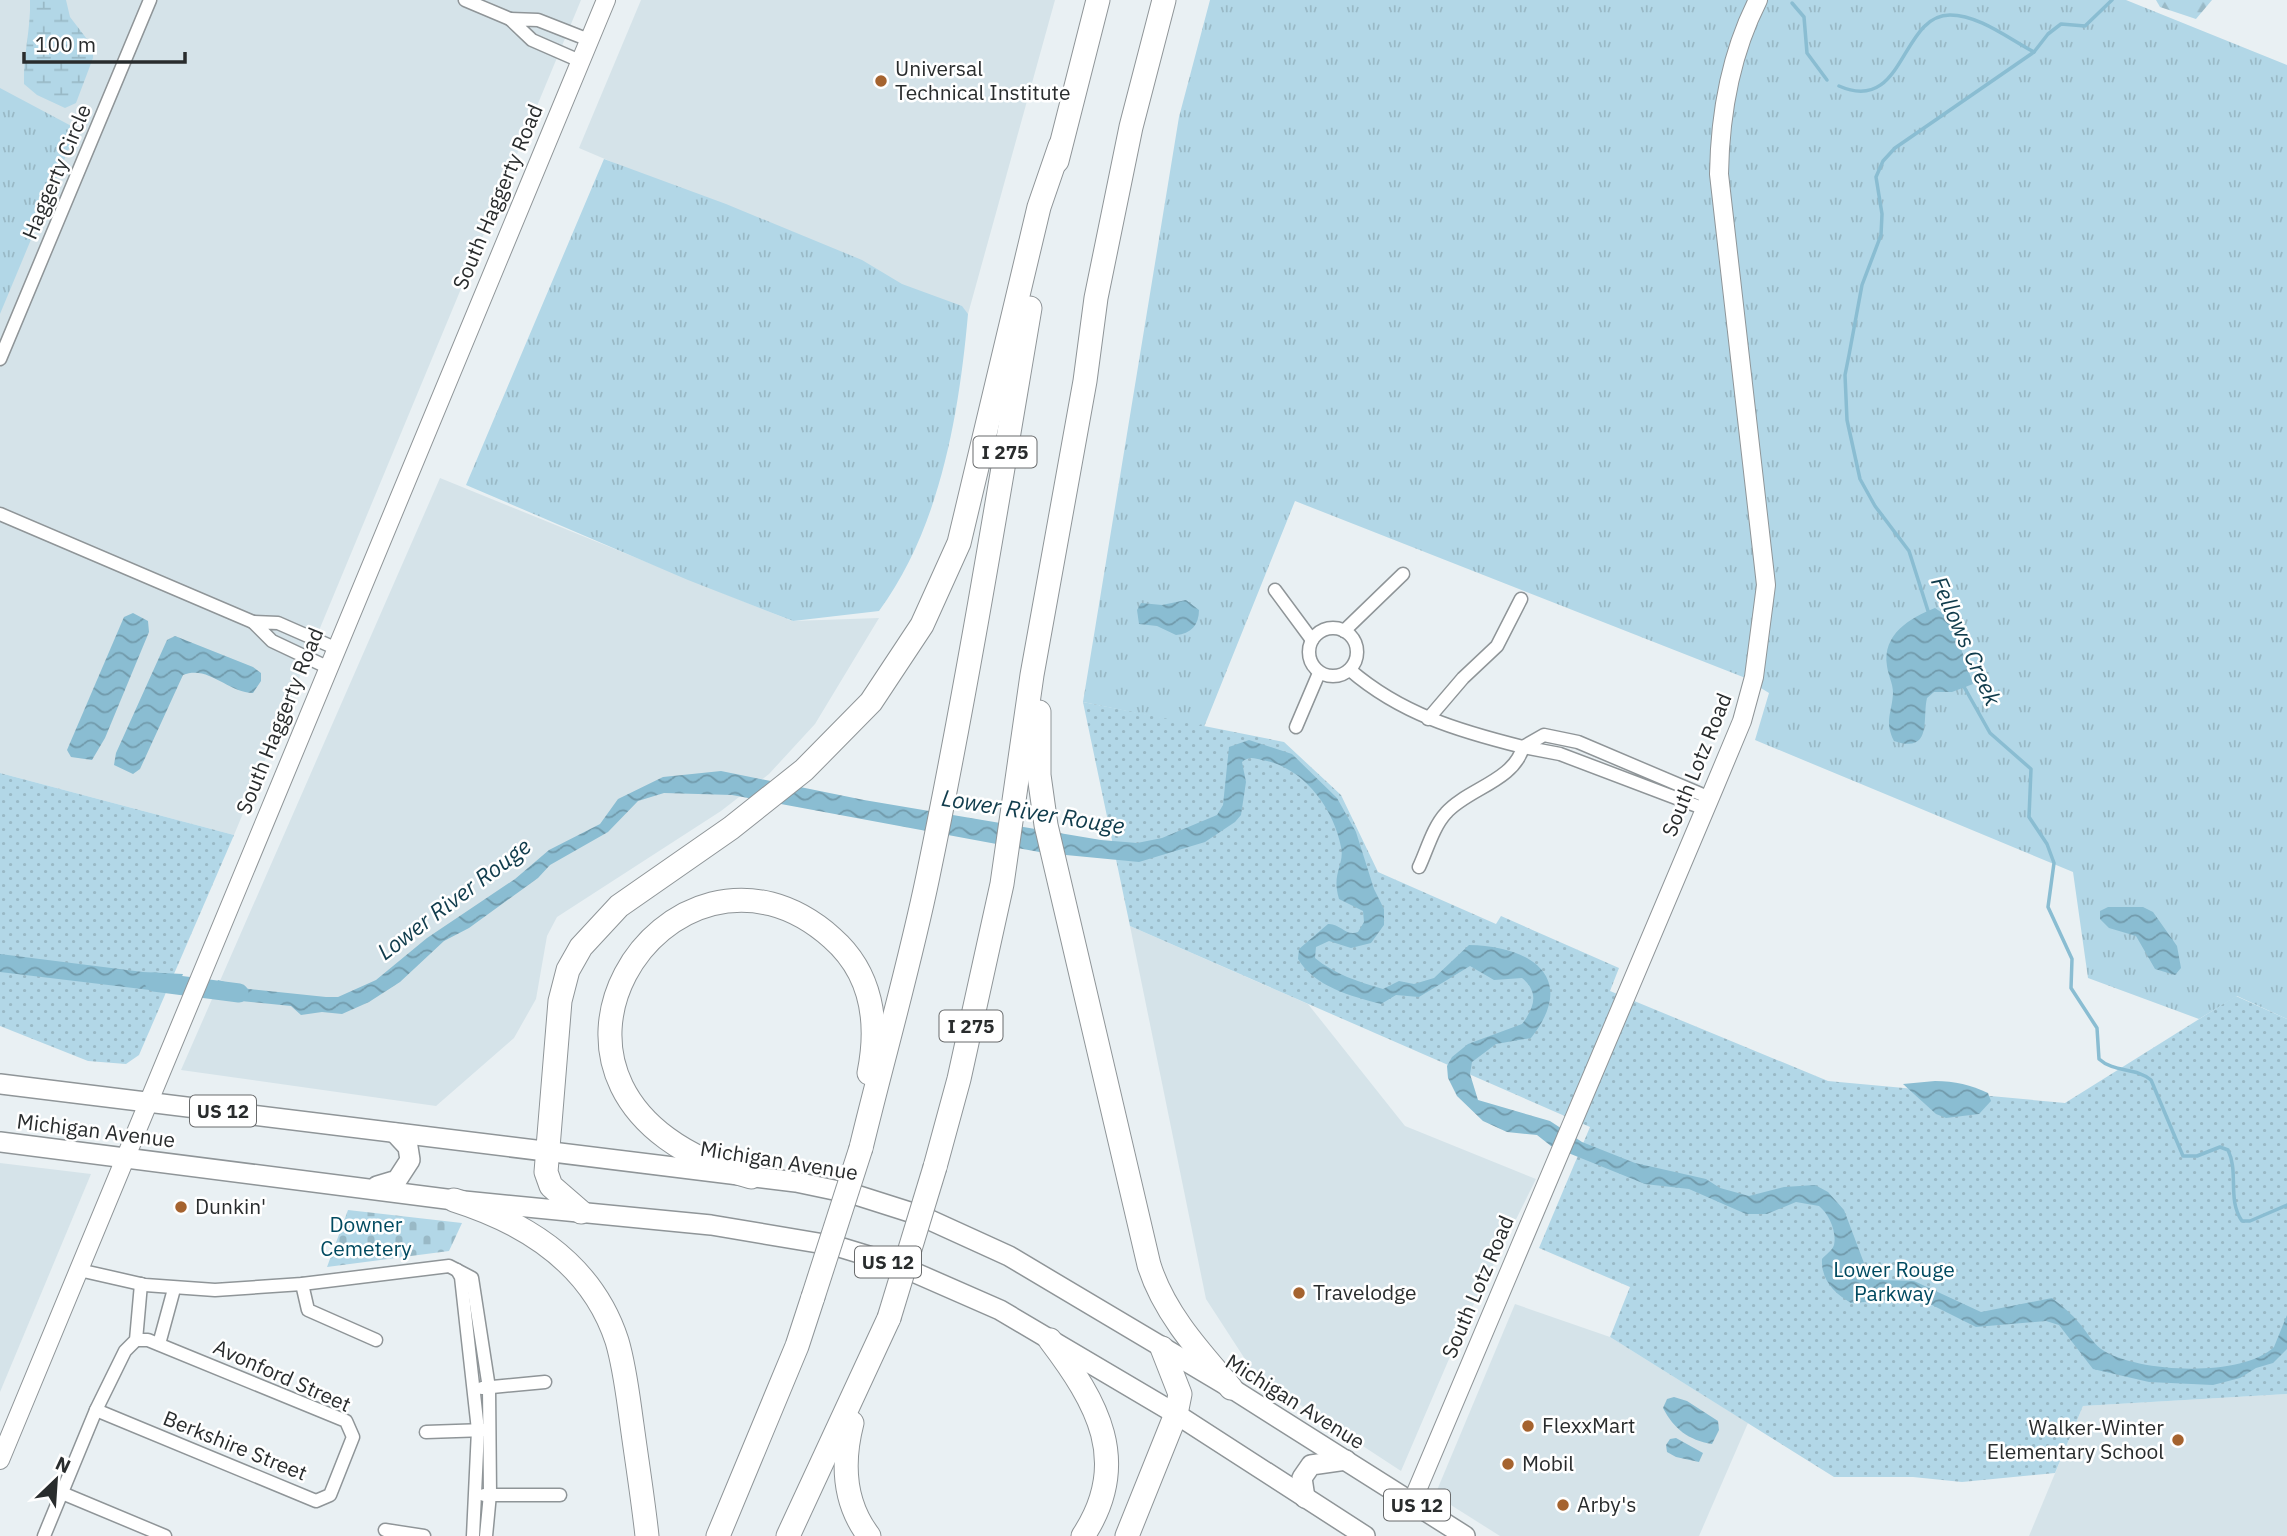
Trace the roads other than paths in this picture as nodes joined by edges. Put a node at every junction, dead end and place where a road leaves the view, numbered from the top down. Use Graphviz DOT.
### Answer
graph roads {
  1 [pos="150,0"];
  2 [pos="465,0"];
  3 [pos="606,0"];
  4 [pos="1098,0"];
  5 [pos="1164,0"];
  6 [pos="1758,0"];
  7 [pos="510,19"];
  8 [pos="589,40"];
  9 [pos="580,61"];
  10 [pos="1060,146"];
  11 [pos="0,359"];
  12 [pos="0,514"];
  13 [pos="1403,574"];
  14 [pos="1275,590"];
  15 [pos="1521,599"];
  16 [pos="253,622"];
  17 [pos="1344,631"];
  18 [pos="1312,640"];
  19 [pos="335,648"];
  20 [pos="327,667"];
  21 [pos="1350,670"];
  22 [pos="1319,673"];
  23 [pos="1428,719"];
  24 [pos="1296,727"];
  25 [pos="1524,747"];
  26 [pos="1028,772"];
  27 [pos="1707,804"];
  28 [pos="1419,867"];
  29 [pos="0,1084"];
  30 [pos="149,1101"];
  31 [pos="396,1133"];
  32 [pos="0,1142"];
  33 [pos="862,1144"];
  34 [pos="546,1153"];
  35 [pos="125,1157"];
  36 [pos="751,1177"];
  37 [pos="372,1188"];
  38 [pos="454,1200"];
  39 [pos="581,1212"];
  40 [pos="79,1270"];
  41 [pos="457,1270"];
  42 [pos="141,1284"];
  43 [pos="302,1284"];
  44 [pos="174,1289"];
  45 [pos="889,1318"];
  46 [pos="136,1340"];
  47 [pos="376,1340"];
  48 [pos="1050,1340"];
  49 [pos="159,1344"];
  50 [pos="1162,1348"];
  51 [pos="545,1382"];
  52 [pos="474,1388"];
  53 [pos="489,1388"];
  54 [pos="1231,1388"];
  55 [pos="96,1410"];
  56 [pos="1176,1414"];
  57 [pos="484,1430"];
  58 [pos="426,1432"];
  59 [pos="0,1460"];
  60 [pos="1346,1460"];
  61 [pos="341,1467"];
  62 [pos="62,1493"];
  63 [pos="483,1495"];
  64 [pos="560,1495"];
  65 [pos="1305,1498"];
  66 [pos="1412,1502"];
  67 [pos="385,1530"];
  68 [pos="44,1536"];
  69 [pos="165,1536"];
  70 [pos="424,1536"];
  71 [pos="473,1536"];
  72 [pos="486,1536"];
  73 [pos="647,1536"];
  74 [pos="718,1536"];
  75 [pos="788,1536"];
  76 [pos="869,1536"];
  77 [pos="1083,1536"];
  78 [pos="1127,1536"];
  79 [pos="1365,1536"];
  80 [pos="1465,1536"];
  1 -- 11 [label="street, Haggerty Circle"];
  2 -- 7 [label="street"];
  3 -- 8 [label="main road, South Haggerty Road"];
  4 -- 10 [label="highway, I 275"];
  5 -- 26 [label="highway"];
  6 -- 27 [label="main road, South Lotz Road"];
  7 -- 8 [label="street"];
  7 -- 9 [label="street"];
  8 -- 9 [label="main road, South Haggerty Road"];
  9 -- 19 [label="main road, South Haggerty Road"];
  10 -- 33 [label="highway, I 275"];
  10 -- 34 [label="highway"];
  12 -- 16 [label="street"];
  13 -- 17 [label="street"];
  14 -- 18 [label="street"];
  15 -- 23 [label="street"];
  16 -- 19 [label="street"];
  16 -- 20 [label="street"];
  17 -- 18 [label="street"];
  17 -- 21 [label="street"];
  18 -- 22 [label="street"];
  19 -- 20 [label="main road, South Haggerty Road"];
  20 -- 30 [label="main road, South Haggerty Road"];
  21 -- 22 [label="street"];
  21 -- 23 [label="street"];
  22 -- 24 [label="street"];
  23 -- 25 [label="street"];
  25 -- 27 [label="street"];
  25 -- 27 [label="street"];
  25 -- 28 [label="street"];
  26 -- 45 [label="highway, I 275, bridge"];
  26 -- 54 [label="highway"];
  27 -- 66 [label="main road, South Lotz Road"];
  29 -- 30 [label="main road, Michigan Avenue / US 12"];
  30 -- 31 [label="main road, Michigan Avenue / US 12"];
  30 -- 35 [label="main road, South Haggerty Road"];
  31 -- 34 [label="main road, Michigan Avenue / US 12"];
  31 -- 37 [label="main road"];
  32 -- 35 [label="main road, Michigan Avenue / US 12"];
  33 -- 36 [label="highway"];
  33 -- 74 [label="highway, I 275, bridge"];
  34 -- 36 [label="main road, Michigan Avenue / US 12"];
  34 -- 39 [label="highway"];
  35 -- 37 [label="main road, Michigan Avenue / US 12"];
  35 -- 40 [label="main road, South Haggerty Road"];
  36 -- 50 [label="main road, Michigan Avenue / US 12"];
  37 -- 38 [label="main road, Michigan Avenue / US 12"];
  38 -- 39 [label="main road, Michigan Avenue / US 12"];
  38 -- 73 [label="highway"];
  39 -- 48 [label="main road, Michigan Avenue / US 12"];
  40 -- 42 [label="street"];
  40 -- 59 [label="main road, South Haggerty Road"];
  41 -- 43 [label="street"];
  41 -- 52 [label="street"];
  41 -- 53 [label="street"];
  42 -- 44 [label="street"];
  42 -- 46 [label="street"];
  43 -- 44 [label="street"];
  43 -- 47 [label="street"];
  44 -- 49 [label="street"];
  45 -- 75 [label="highway, I 275"];
  45 -- 76 [label="highway"];
  46 -- 49 [label="street, Avonford Street"];
  46 -- 55 [label="street"];
  48 -- 56 [label="main road, Michigan Avenue / US 12"];
  48 -- 77 [label="highway"];
  49 -- 61 [label="street, Avonford Street"];
  50 -- 54 [label="main road, Michigan Avenue / US 12"];
  50 -- 56 [label="highway"];
  51 -- 53 [label="street"];
  52 -- 53 [label="street"];
  52 -- 57 [label="street"];
  53 -- 57 [label="street"];
  54 -- 60 [label="main road, Michigan Avenue / US 12"];
  55 -- 61 [label="street, Berkshire Street"];
  55 -- 62 [label="street"];
  56 -- 65 [label="main road, Michigan Avenue / US 12"];
  56 -- 78 [label="highway"];
  57 -- 58 [label="street"];
  57 -- 63 [label="street"];
  60 -- 65 [label="main road"];
  60 -- 66 [label="main road, Michigan Avenue / US 12"];
  62 -- 68 [label="street"];
  62 -- 69 [label="street"];
  63 -- 64 [label="street"];
  63 -- 71 [label="street"];
  63 -- 72 [label="street"];
  65 -- 79 [label="main road, Michigan Avenue / US 12"];
  66 -- 80 [label="main road, Michigan Avenue / US 12"];
  67 -- 70 [label="street"];
}
